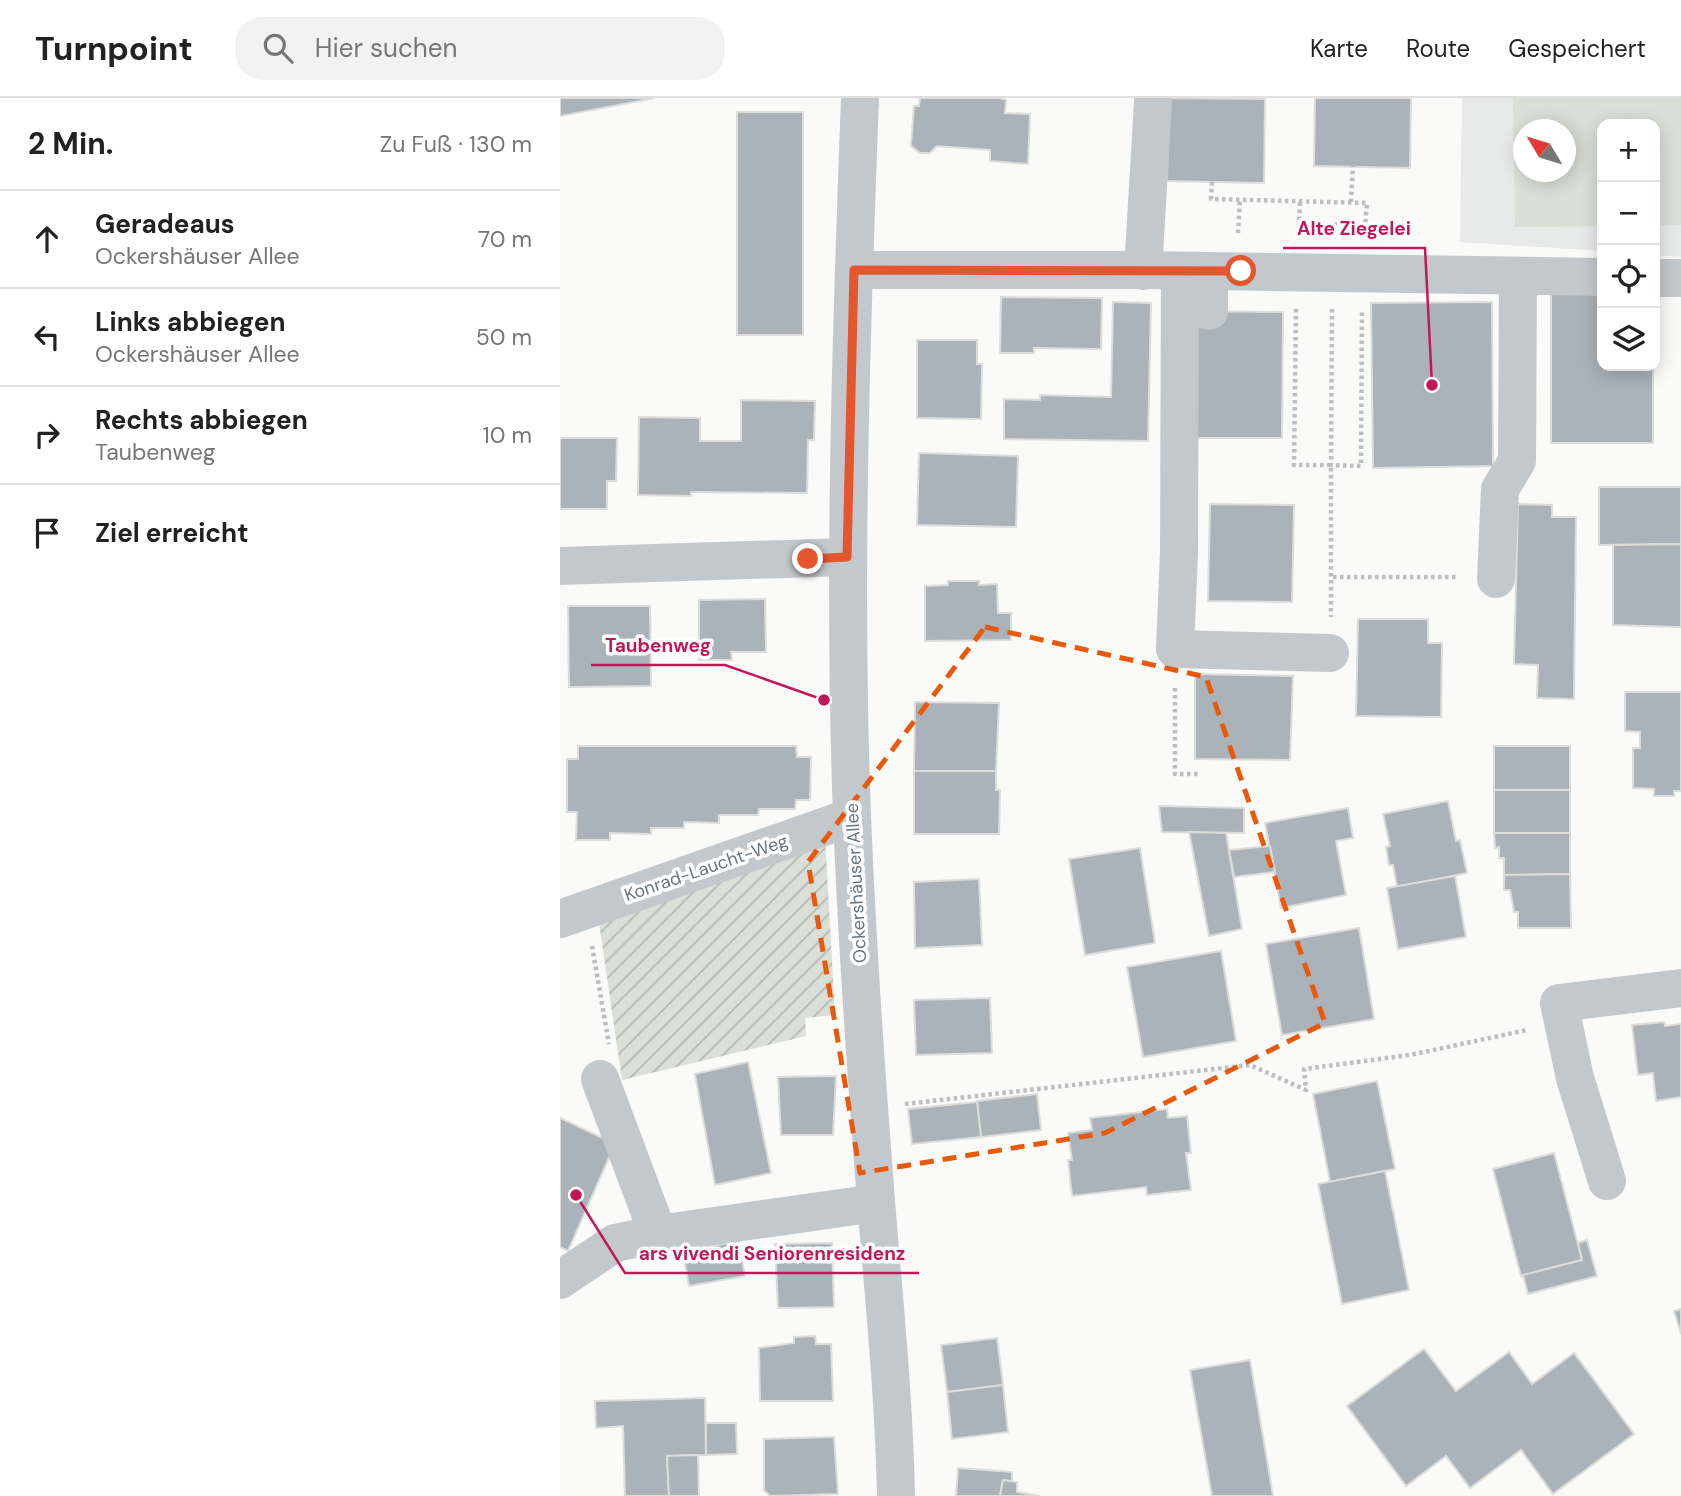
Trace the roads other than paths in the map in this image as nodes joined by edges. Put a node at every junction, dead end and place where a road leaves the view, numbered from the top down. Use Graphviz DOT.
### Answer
graph roads {
  1 [pos="860,98"];
  2 [pos="1153,102"];
  3 [pos="854,270"];
  4 [pos="1177,271"];
  5 [pos="1518,276"];
  6 [pos="1597,277"];
  7 [pos="1660,278"];
  8 [pos="1681,278"];
  9 [pos="1209,311"];
  10 [pos="847,557"];
  11 [pos="560,566"];
  12 [pos="1496,579"];
  13 [pos="1330,653"];
  14 [pos="852,817"];
  15 [pos="573,915"];
  16 [pos="1681,988"];
  17 [pos="600,1079"];
  18 [pos="1607,1181"];
  19 [pos="877,1203"];
  20 [pos="658,1234"];
  21 [pos="560,1280"];
  22 [pos="896,1496"];
  1 -- 3 [label="street, Ockershäuser Allee"];
  2 -- 4 [label="street"];
  3 -- 4 [label="street"];
  3 -- 10 [label="street, Ockershäuser Allee"];
  4 -- 5 [label="street"];
  4 -- 9 [label="street"];
  4 -- 13 [label="street"];
  5 -- 6 [label="street"];
  5 -- 12 [label="street"];
  7 -- 8 [label="street"];
  10 -- 11 [label="street"];
  10 -- 14 [label="street, Ockershäuser Allee"];
  14 -- 15 [label="street, Konrad-Laucht-Weg"];
  14 -- 19 [label="street, Ockershäuser Allee"];
  16 -- 18 [label="street"];
  17 -- 20 [label="street"];
  19 -- 20 [label="street"];
  19 -- 22 [label="street, Ockershäuser Allee"];
  20 -- 21 [label="street"];
}
